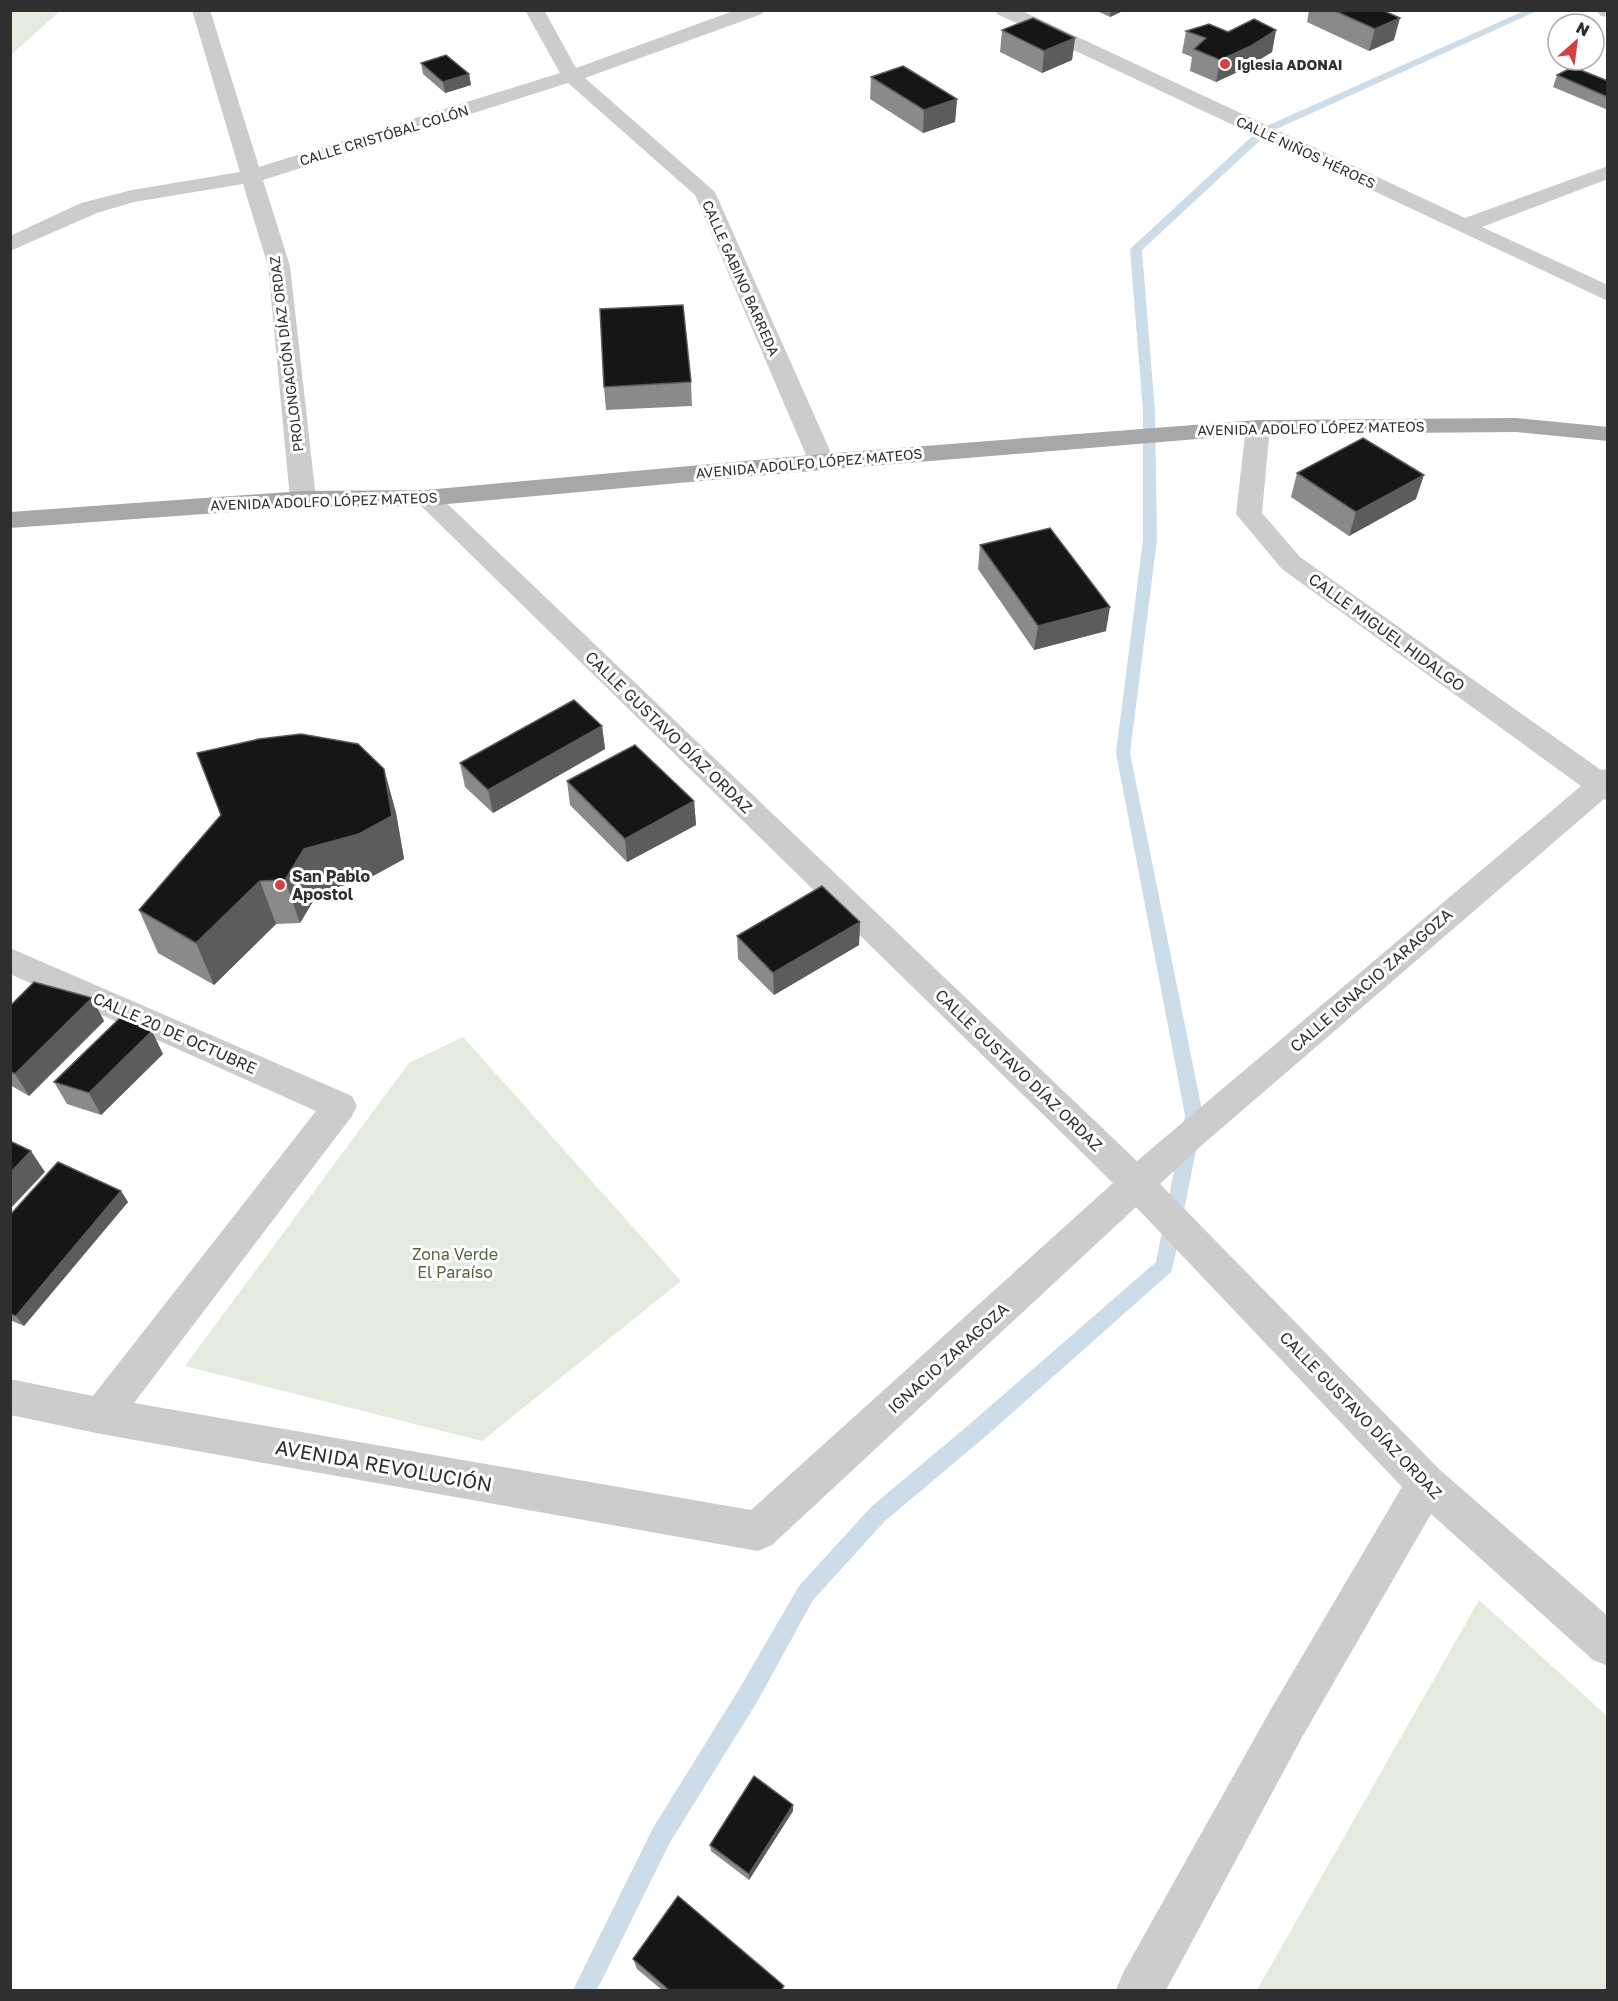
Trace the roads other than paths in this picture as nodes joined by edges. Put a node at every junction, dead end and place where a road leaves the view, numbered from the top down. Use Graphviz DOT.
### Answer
graph roads {
  1 [pos="201,10"];
  2 [pos="534,10"];
  3 [pos="755,10"];
  4 [pos="1004,10"];
  5 [pos="572,76"];
  6 [pos="1608,172"];
  7 [pos="253,176"];
  8 [pos="1464,226"];
  9 [pos="10,246"];
  10 [pos="1608,294"];
  11 [pos="1258,427"];
  12 [pos="1608,434"];
  13 [pos="822,462"];
  14 [pos="426,498"];
  15 [pos="303,499"];
  16 [pos="10,520"];
  17 [pos="1605,784"];
  18 [pos="10,960"];
  19 [pos="1137,1184"];
  20 [pos="10,1397"];
  21 [pos="101,1416"];
  22 [pos="1426,1484"];
  23 [pos="758,1531"];
  24 [pos="1608,1645"];
  25 [pos="1140,1990"];
  1 -- 7 [label="street, PROLONGACIÓN DÍAZ ORDAZ"];
  2 -- 5 [label="street, CALLE GABINO BARREDA"];
  3 -- 5 [label="street, CALLE CRISTÓBAL COLÓN"];
  4 -- 8 [label="street, CALLE NIÑOS HÉROES"];
  5 -- 7 [label="street, CALLE CRISTÓBAL COLÓN"];
  5 -- 13 [label="street, CALLE GABINO BARREDA"];
  6 -- 8 [label="street"];
  7 -- 9 [label="street, CALLE CRISTÓBAL COLÓN"];
  7 -- 15 [label="street, PROLONGACIÓN DÍAZ ORDAZ"];
  8 -- 10 [label="street, CALLE NIÑOS HÉROES"];
  11 -- 12 [label="main road, AVENIDA ADOLFO LÓPEZ MATEOS"];
  11 -- 13 [label="main road, AVENIDA ADOLFO LÓPEZ MATEOS"];
  11 -- 17 [label="street, CALLE MIGUEL HIDALGO"];
  13 -- 14 [label="main road, AVENIDA ADOLFO LÓPEZ MATEOS"];
  14 -- 15 [label="main road, AVENIDA ADOLFO LÓPEZ MATEOS"];
  14 -- 19 [label="street, CALLE GUSTAVO DÍAZ ORDAZ"];
  15 -- 16 [label="main road, AVENIDA ADOLFO LÓPEZ MATEOS"];
  17 -- 19 [label="street, CALLE IGNACIO ZARAGOZA"];
  18 -- 21 [label="street, CALLE 20 DE OCTUBRE"];
  19 -- 22 [label="street, CALLE GUSTAVO DÍAZ ORDAZ"];
  19 -- 23 [label="street, IGNACIO ZARAGOZA"];
  20 -- 21 [label="street, AVENIDA REVOLUCIÓN"];
  21 -- 23 [label="street, AVENIDA REVOLUCIÓN"];
  22 -- 24 [label="street, CALLE GUSTAVO DÍAZ ORDAZ"];
  22 -- 25 [label="street"];
}
